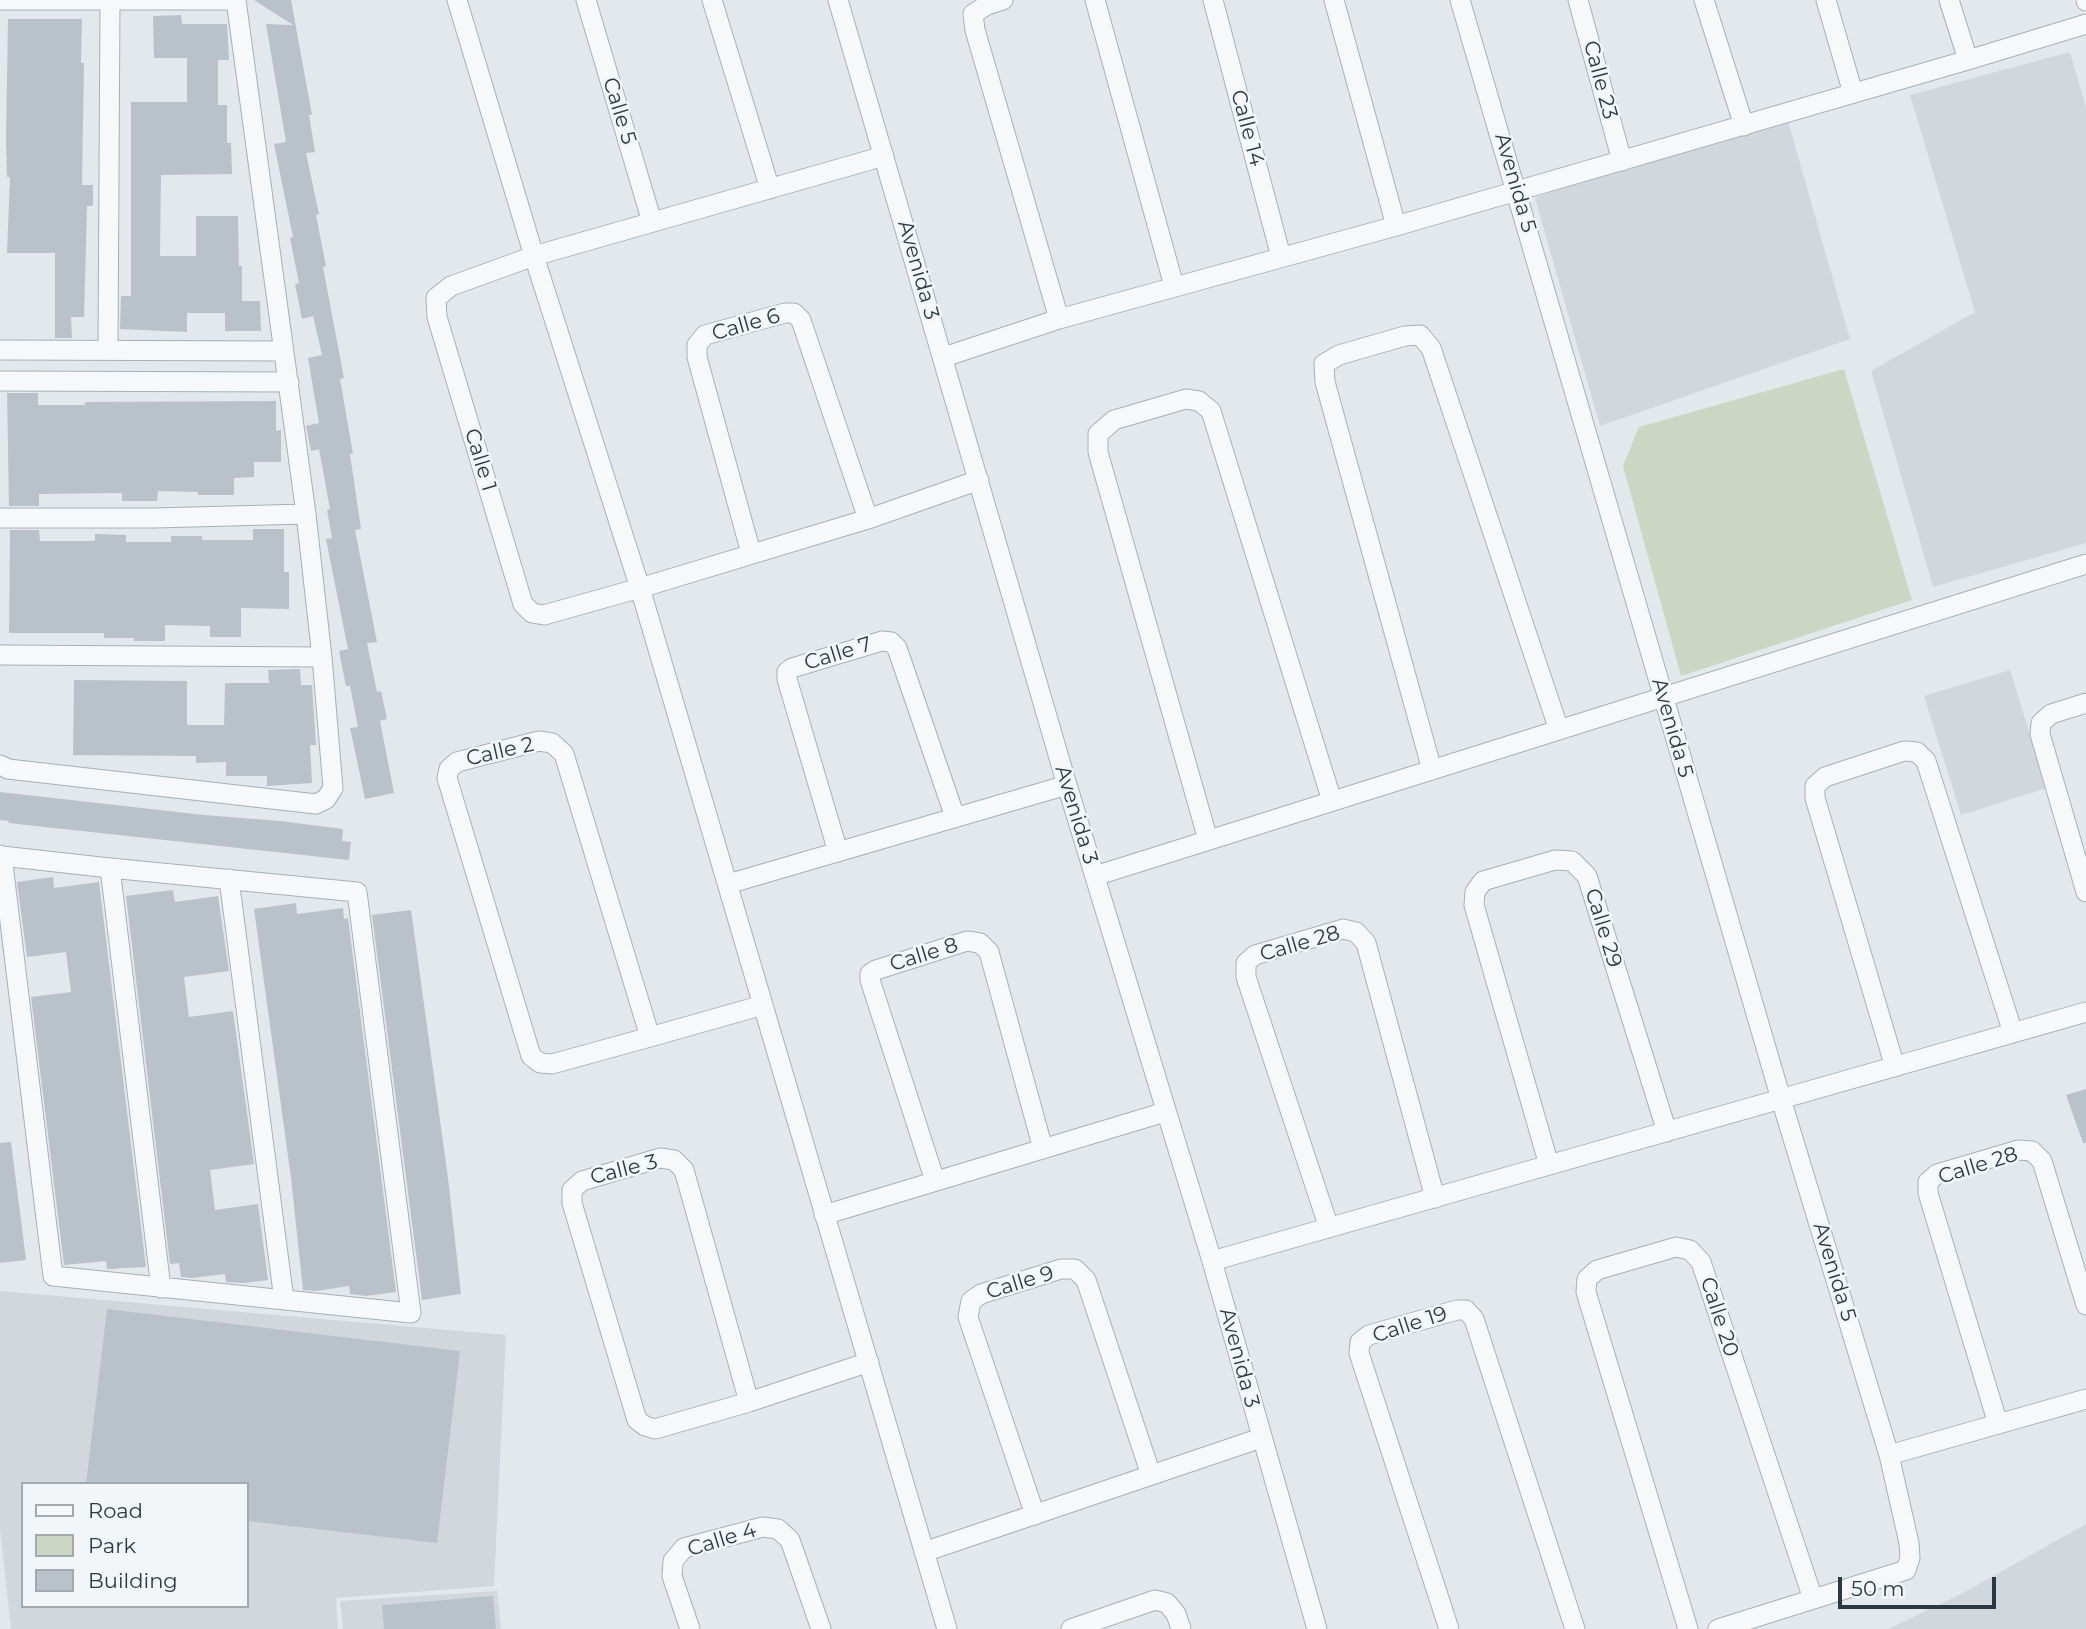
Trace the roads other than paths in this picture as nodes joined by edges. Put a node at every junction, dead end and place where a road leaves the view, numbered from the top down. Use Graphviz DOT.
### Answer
graph roads {
  1 [pos="0,0"];
  2 [pos="110,0"];
  3 [pos="236,0"];
  4 [pos="457,0"];
  5 [pos="586,0"];
  6 [pos="712,0"];
  7 [pos="838,0"];
  8 [pos="1003,0"];
  9 [pos="1095,0"];
  10 [pos="1213,0"];
  11 [pos="1334,0"];
  12 [pos="1460,0"];
  13 [pos="1578,0"];
  14 [pos="1704,0"];
  15 [pos="1826,0"];
  16 [pos="1950,0"];
  17 [pos="2086,24"];
  18 [pos="1968,60"];
  19 [pos="1853,93"];
  20 [pos="1744,125"];
  21 [pos="884,156"];
  22 [pos="1622,161"];
  23 [pos="770,189"];
  24 [pos="1517,191"];
  25 [pos="652,222"];
  26 [pos="1396,226"];
  27 [pos="534,256"];
  28 [pos="1281,257"];
  29 [pos="1174,286"];
  30 [pos="1059,319"];
  31 [pos="0,350"];
  32 [pos="108,350"];
  33 [pos="285,351"];
  34 [pos="944,357"];
  35 [pos="0,381"];
  36 [pos="289,382"];
  37 [pos="979,480"];
  38 [pos="306,514"];
  39 [pos="0,518"];
  40 [pos="868,519"];
  41 [pos="751,553"];
  42 [pos="2086,565"];
  43 [pos="640,588"];
  44 [pos="0,655"];
  45 [pos="322,657"];
  46 [pos="1663,697"];
  47 [pos="2086,703"];
  48 [pos="1559,730"];
  49 [pos="0,765"];
  50 [pos="1432,770"];
  51 [pos="1067,785"];
  52 [pos="1332,801"];
  53 [pos="955,817"];
  54 [pos="1208,840"];
  55 [pos="838,852"];
  56 [pos="1,856"];
  57 [pos="110,868"];
  58 [pos="1095,876"];
  59 [pos="229,879"];
  60 [pos="728,884"];
  61 [pos="2086,892"];
  62 [pos="763,1005"];
  63 [pos="2086,1012"];
  64 [pos="2013,1033"];
  65 [pos="650,1037"];
  66 [pos="1895,1067"];
  67 [pos="1781,1099"];
  68 [pos="1165,1112"];
  69 [pos="1667,1132"];
  70 [pos="1043,1149"];
  71 [pos="1549,1165"];
  72 [pos="935,1181"];
  73 [pos="1435,1198"];
  74 [pos="824,1215"];
  75 [pos="1329,1228"];
  76 [pos="1212,1261"];
  77 [pos="161,1288"];
  78 [pos="284,1300"];
  79 [pos="2086,1306"];
  80 [pos="869,1362"];
  81 [pos="2086,1399"];
  82 [pos="750,1402"];
  83 [pos="1998,1424"];
  84 [pos="1261,1438"];
  85 [pos="1889,1455"];
  86 [pos="1151,1475"];
  87 [pos="1035,1515"];
  88 [pos="924,1552"];
  89 [pos="1814,1599"];
  90 [pos="690,1629"];
  91 [pos="821,1629"];
  92 [pos="947,1629"];
  93 [pos="1071,1629"];
  94 [pos="1181,1629"];
  95 [pos="1317,1629"];
  96 [pos="1449,1629"];
  97 [pos="1575,1629"];
  98 [pos="1688,1629"];
  99 [pos="1718,1629"];
  1 -- 2 [label="street"];
  2 -- 3 [label="street"];
  2 -- 32 [label="street"];
  3 -- 33 [label="street"];
  4 -- 27 [label="street"];
  5 -- 25 [label="street, Calle 5"];
  6 -- 23 [label="street"];
  7 -- 21 [label="street, Avenida 3"];
  8 -- 30 [label="street"];
  9 -- 29 [label="street"];
  10 -- 28 [label="street, Calle 14"];
  11 -- 26 [label="street"];
  12 -- 24 [label="street, Avenida 5"];
  13 -- 22 [label="street, Calle 23"];
  14 -- 20 [label="street"];
  15 -- 19 [label="street"];
  16 -- 18 [label="street"];
  17 -- 18 [label="street"];
  18 -- 19 [label="street"];
  19 -- 20 [label="street"];
  20 -- 22 [label="street"];
  21 -- 23 [label="street"];
  21 -- 34 [label="street, Avenida 3"];
  22 -- 24 [label="street"];
  23 -- 25 [label="street"];
  24 -- 26 [label="street"];
  24 -- 46 [label="street, Avenida 5"];
  25 -- 27 [label="street"];
  26 -- 28 [label="street"];
  27 -- 43 [label="street"];
  27 -- 43 [label="street, Calle 1"];
  28 -- 29 [label="street"];
  29 -- 30 [label="street"];
  30 -- 34 [label="street"];
  31 -- 32 [label="street"];
  32 -- 33 [label="street"];
  33 -- 36 [label="street"];
  34 -- 37 [label="street, Avenida 3"];
  35 -- 36 [label="street"];
  36 -- 38 [label="street"];
  37 -- 40 [label="street"];
  37 -- 51 [label="street, Avenida 3"];
  38 -- 39 [label="street"];
  38 -- 45 [label="street"];
  40 -- 41 [label="street"];
  40 -- 41 [label="street, Calle 6"];
  41 -- 43 [label="street"];
  42 -- 46 [label="street"];
  43 -- 60 [label="street"];
  44 -- 45 [label="street"];
  45 -- 49 [label="street"];
  46 -- 48 [label="street"];
  46 -- 67 [label="street, Avenida 5"];
  47 -- 61 [label="street"];
  48 -- 50 [label="street"];
  48 -- 50 [label="street"];
  50 -- 52 [label="street"];
  51 -- 53 [label="street"];
  51 -- 58 [label="street, Avenida 3"];
  52 -- 54 [label="street"];
  52 -- 54 [label="street"];
  53 -- 55 [label="street"];
  53 -- 55 [label="street, Calle 7"];
  54 -- 58 [label="street"];
  55 -- 60 [label="street"];
  56 -- 57 [label="street"];
  56 -- 77 [label="street"];
  57 -- 59 [label="street"];
  57 -- 77 [label="street"];
  58 -- 68 [label="street, Avenida 3"];
  59 -- 78 [label="street"];
  59 -- 78 [label="street"];
  60 -- 62 [label="street"];
  62 -- 65 [label="street"];
  62 -- 74 [label="street"];
  63 -- 64 [label="street"];
  64 -- 66 [label="street"];
  64 -- 66 [label="street"];
  65 -- 65 [label="street, Calle 2"];
  66 -- 67 [label="street"];
  67 -- 69 [label="street"];
  67 -- 85 [label="street, Avenida 5"];
  68 -- 70 [label="street"];
  68 -- 76 [label="street, Avenida 3"];
  69 -- 71 [label="street"];
  69 -- 71 [label="street, Calle 29"];
  70 -- 72 [label="street"];
  70 -- 72 [label="street, Calle 8"];
  71 -- 73 [label="street"];
  72 -- 74 [label="street"];
  73 -- 75 [label="street"];
  73 -- 75 [label="street, Calle 28"];
  74 -- 80 [label="street"];
  75 -- 76 [label="street"];
  76 -- 84 [label="street, Avenida 3"];
  77 -- 78 [label="street"];
  79 -- 83 [label="street, Calle 28"];
  80 -- 82 [label="street"];
  80 -- 88 [label="street"];
  81 -- 83 [label="street"];
  82 -- 82 [label="street, Calle 3"];
  83 -- 85 [label="street"];
  84 -- 86 [label="street"];
  84 -- 95 [label="street, Avenida 3"];
  85 -- 89 [label="street, Avenida 5"];
  86 -- 87 [label="street"];
  86 -- 87 [label="street, Calle 9"];
  87 -- 88 [label="street"];
  88 -- 92 [label="street"];
  89 -- 98 [label="street, Calle 20"];
  89 -- 99 [label="street"];
  90 -- 91 [label="street, Calle 4"];
  93 -- 94 [label="street"];
  96 -- 97 [label="street, Calle 19"];
}
